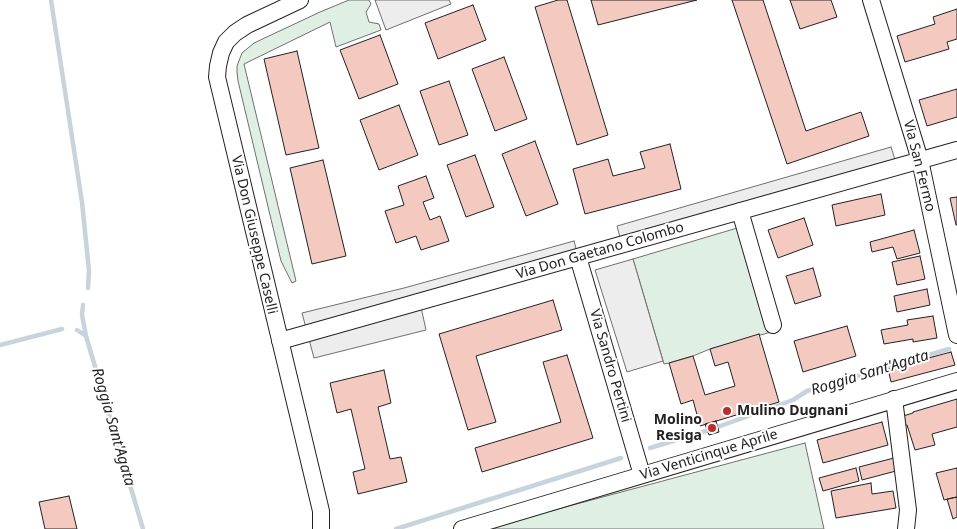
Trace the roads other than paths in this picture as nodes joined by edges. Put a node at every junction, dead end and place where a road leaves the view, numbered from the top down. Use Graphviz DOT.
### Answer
graph roads {
  1 [pos="300,0"];
  2 [pos="871,0"];
  3 [pos="957,150"];
  4 [pos="920,160"];
  5 [pos="740,211"];
  6 [pos="578,257"];
  7 [pos="773,326"];
  8 [pos="957,335"];
  9 [pos="280,341"];
  10 [pos="957,381"];
  11 [pos="894,399"];
  12 [pos="642,475"];
  13 [pos="321,511"];
  14 [pos="321,529"];
  15 [pos="332,529"];
  16 [pos="462,529"];
  17 [pos="906,529"];
  1 -- 9 [label="street, Via Don Giuseppe Caselli"];
  2 -- 4 [label="street, Via San Fermo"];
  3 -- 4 [label="street, Via Don Gaetano Colombo"];
  4 -- 5 [label="street, Via Don Gaetano Colombo"];
  4 -- 8 [label="street, Via San Fermo"];
  5 -- 6 [label="street, Via Don Gaetano Colombo"];
  5 -- 7 [label="street"];
  6 -- 9 [label="street, Via Don Gaetano Colombo"];
  6 -- 12 [label="street, Via Sandro Pertini"];
  9 -- 13 [label="street, Via Don Giuseppe Caselli"];
  10 -- 11 [label="street, Via Venticinque Aprile"];
  11 -- 12 [label="street, Via Venticinque Aprile"];
  11 -- 17 [label="street"];
  12 -- 16 [label="street, Via Venticinque Aprile"];
  13 -- 14 [label="street, Via Don Giuseppe Caselli"];
  13 -- 15 [label="street, Via Don Giuseppe Caselli"];
}
